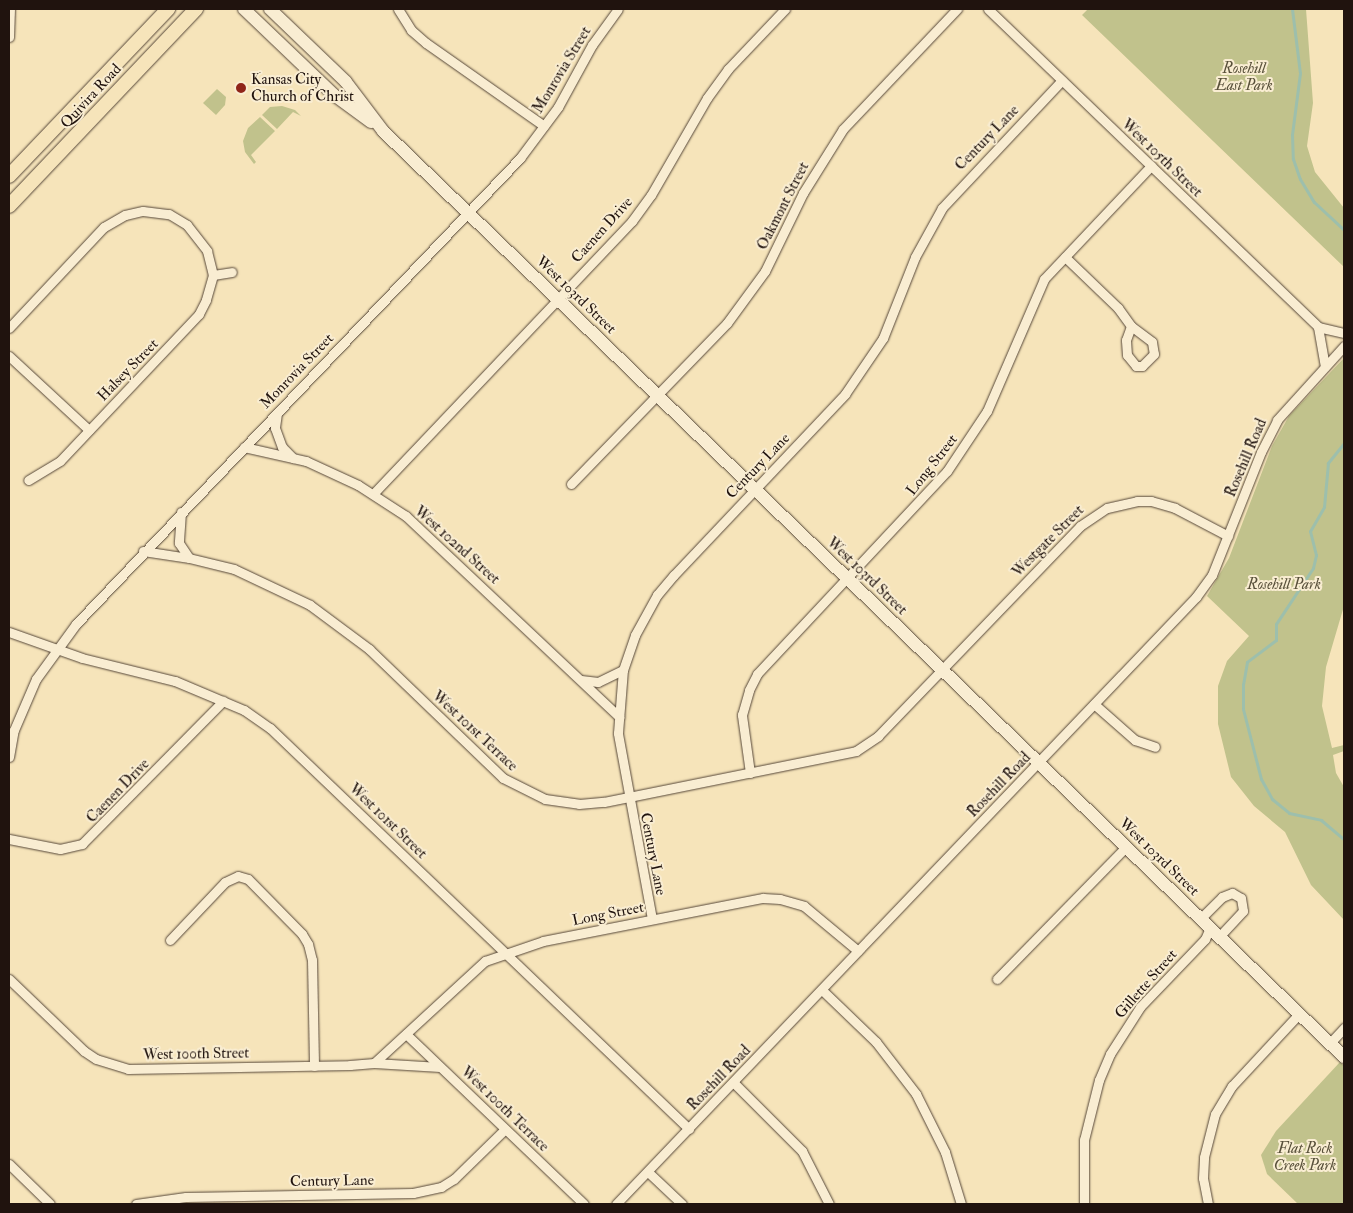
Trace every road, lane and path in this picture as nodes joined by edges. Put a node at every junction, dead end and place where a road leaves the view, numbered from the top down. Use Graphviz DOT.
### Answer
graph roads {
  1 [pos="10,9"];
  2 [pos="168,9"];
  3 [pos="196,9"];
  4 [pos="244,9"];
  5 [pos="270,9"];
  6 [pos="398,9"];
  7 [pos="785,9"];
  8 [pos="957,9"];
  9 [pos="988,9"];
  10 [pos="613,10"];
  11 [pos="9,37"];
  12 [pos="1062,80"];
  13 [pos="544,126"];
  14 [pos="383,131"];
  15 [pos="1151,166"];
  16 [pos="9,176"];
  17 [pos="9,206"];
  18 [pos="467,213"];
  19 [pos="1065,256"];
  20 [pos="232,272"];
  21 [pos="212,275"];
  22 [pos="557,299"];
  23 [pos="1131,326"];
  24 [pos="9,328"];
  25 [pos="1318,328"];
  26 [pos="1344,334"];
  27 [pos="1344,346"];
  28 [pos="9,356"];
  29 [pos="1325,366"];
  30 [pos="657,396"];
  31 [pos="277,413"];
  32 [pos="89,430"];
  33 [pos="244,447"];
  34 [pos="293,458"];
  35 [pos="28,480"];
  36 [pos="571,484"];
  37 [pos="755,490"];
  38 [pos="372,494"];
  39 [pos="181,512"];
  40 [pos="1228,536"];
  41 [pos="144,551"];
  42 [pos="189,558"];
  43 [pos="847,579"];
  44 [pos="9,632"];
  45 [pos="55,650"];
  46 [pos="622,670"];
  47 [pos="942,670"];
  48 [pos="581,680"];
  49 [pos="223,701"];
  50 [pos="1094,704"];
  51 [pos="619,717"];
  52 [pos="1155,747"];
  53 [pos="9,757"];
  54 [pos="1039,763"];
  55 [pos="750,773"];
  56 [pos="628,797"];
  57 [pos="9,839"];
  58 [pos="1126,847"];
  59 [pos="1200,918"];
  60 [pos="652,919"];
  61 [pos="1210,928"];
  62 [pos="1219,937"];
  63 [pos="170,940"];
  64 [pos="858,951"];
  65 [pos="506,953"];
  66 [pos="9,979"];
  67 [pos="997,979"];
  68 [pos="822,990"];
  69 [pos="1299,1014"];
  70 [pos="1344,1028"];
  71 [pos="406,1034"];
  72 [pos="1330,1043"];
  73 [pos="1344,1057"];
  74 [pos="374,1063"];
  75 [pos="314,1066"];
  76 [pos="440,1067"];
  77 [pos="733,1082"];
  78 [pos="505,1129"];
  79 [pos="689,1129"];
  80 [pos="9,1164"];
  81 [pos="648,1172"];
  82 [pos="50,1204"];
  83 [pos="136,1204"];
  84 [pos="584,1204"];
  85 [pos="616,1204"];
  86 [pos="682,1204"];
  87 [pos="830,1204"];
  88 [pos="961,1204"];
  89 [pos="1084,1204"];
  90 [pos="1208,1204"];
  1 -- 11 [label="street"];
  2 -- 16 [label="main road, Quivira Road"];
  3 -- 17 [label="main road, Quivira Road"];
  4 -- 14 [label="main road, West 103rd Street"];
  5 -- 14 [label="main road, West 103rd Street"];
  6 -- 13 [label="street"];
  7 -- 22 [label="street, Caenen Drive"];
  8 -- 30 [label="street, Oakmont Street"];
  9 -- 12 [label="street, West 105th Street"];
  10 -- 13 [label="street, Monrovia Street"];
  12 -- 15 [label="street, West 105th Street"];
  12 -- 37 [label="street, Century Lane"];
  13 -- 18 [label="street, Monrovia Street"];
  14 -- 18 [label="main road, West 103rd Street"];
  15 -- 19 [label="street, Long Street"];
  15 -- 25 [label="street, West 105th Street"];
  18 -- 22 [label="main road, West 103rd Street"];
  18 -- 31 [label="street, Monrovia Street"];
  19 -- 23 [label="street"];
  19 -- 43 [label="street, Long Street"];
  20 -- 21 [label="street"];
  21 -- 24 [label="street"];
  21 -- 32 [label="street, Halsey Street"];
  22 -- 30 [label="main road, West 103rd Street"];
  22 -- 38 [label="street, Caenen Drive"];
  25 -- 26 [label="street"];
  25 -- 29 [label="street"];
  27 -- 29 [label="street, Rosehill Road"];
  28 -- 32 [label="street"];
  29 -- 40 [label="street, Rosehill Road"];
  30 -- 36 [label="street, Oakmont Street"];
  30 -- 37 [label="main road, West 103rd Street"];
  31 -- 33 [label="street, Monrovia Street"];
  31 -- 34 [label="street"];
  32 -- 35 [label="street, Halsey Street"];
  33 -- 34 [label="street, West 102nd Street"];
  33 -- 39 [label="street, Monrovia Street"];
  34 -- 38 [label="street, West 102nd Street"];
  37 -- 43 [label="main road, West 103rd Street"];
  37 -- 46 [label="street, Century Lane"];
  38 -- 48 [label="street, West 102nd Street"];
  39 -- 41 [label="street, Monrovia Street"];
  39 -- 42 [label="street"];
  40 -- 47 [label="street, Westgate Street"];
  40 -- 50 [label="street, Rosehill Road"];
  41 -- 42 [label="street, West 101st Terrace"];
  41 -- 45 [label="street, Monrovia Street"];
  42 -- 56 [label="street, West 101st Terrace"];
  43 -- 47 [label="main road, West 103rd Street"];
  43 -- 55 [label="street, Long Street"];
  44 -- 45 [label="street, West 101st Street"];
  45 -- 49 [label="street, West 101st Street"];
  45 -- 53 [label="street, Monrovia Street"];
  46 -- 48 [label="street"];
  46 -- 51 [label="street, Century Lane"];
  47 -- 54 [label="main road, West 103rd Street"];
  47 -- 55 [label="street, West 101st Terrace"];
  48 -- 51 [label="street, West 102nd Street"];
  49 -- 57 [label="street, Caenen Drive"];
  49 -- 65 [label="street, West 101st Street"];
  50 -- 52 [label="street"];
  50 -- 54 [label="street, Rosehill Road"];
  51 -- 56 [label="street, Century Lane"];
  54 -- 58 [label="main road, West 103rd Street"];
  54 -- 64 [label="street, Rosehill Road"];
  55 -- 56 [label="street, West 101st Terrace"];
  56 -- 60 [label="street, Century Lane"];
  58 -- 59 [label="main road, West 103rd Street"];
  58 -- 67 [label="street"];
  59 -- 61 [label="main road, West 103rd Street"];
  59 -- 62 [label="street"];
  60 -- 64 [label="street, Long Street"];
  60 -- 65 [label="street, Long Street"];
  61 -- 62 [label="main road, West 103rd Street"];
  61 -- 89 [label="street, Gillette Street"];
  62 -- 69 [label="main road, West 103rd Street"];
  63 -- 75 [label="street"];
  64 -- 68 [label="street, Rosehill Road"];
  65 -- 71 [label="street, Long Street"];
  65 -- 79 [label="street, West 101st Street"];
  66 -- 75 [label="street, West 100th Street"];
  68 -- 77 [label="street, Rosehill Road"];
  68 -- 88 [label="street"];
  69 -- 72 [label="main road, West 103rd Street"];
  69 -- 90 [label="street"];
  70 -- 72 [label="street"];
  71 -- 74 [label="street"];
  71 -- 76 [label="street, West 100th Terrace"];
  72 -- 73 [label="main road, West 103rd Street"];
  74 -- 75 [label="street, West 100th Street"];
  74 -- 76 [label="street, West 100th Street"];
  76 -- 78 [label="street, West 100th Terrace"];
  77 -- 79 [label="street, Rosehill Road"];
  77 -- 87 [label="street"];
  78 -- 83 [label="street, Century Lane"];
  78 -- 84 [label="street, West 100th Terrace"];
  79 -- 81 [label="street, Rosehill Road"];
  80 -- 82 [label="street"];
  81 -- 85 [label="street, Rosehill Road"];
  81 -- 86 [label="street"];
}
